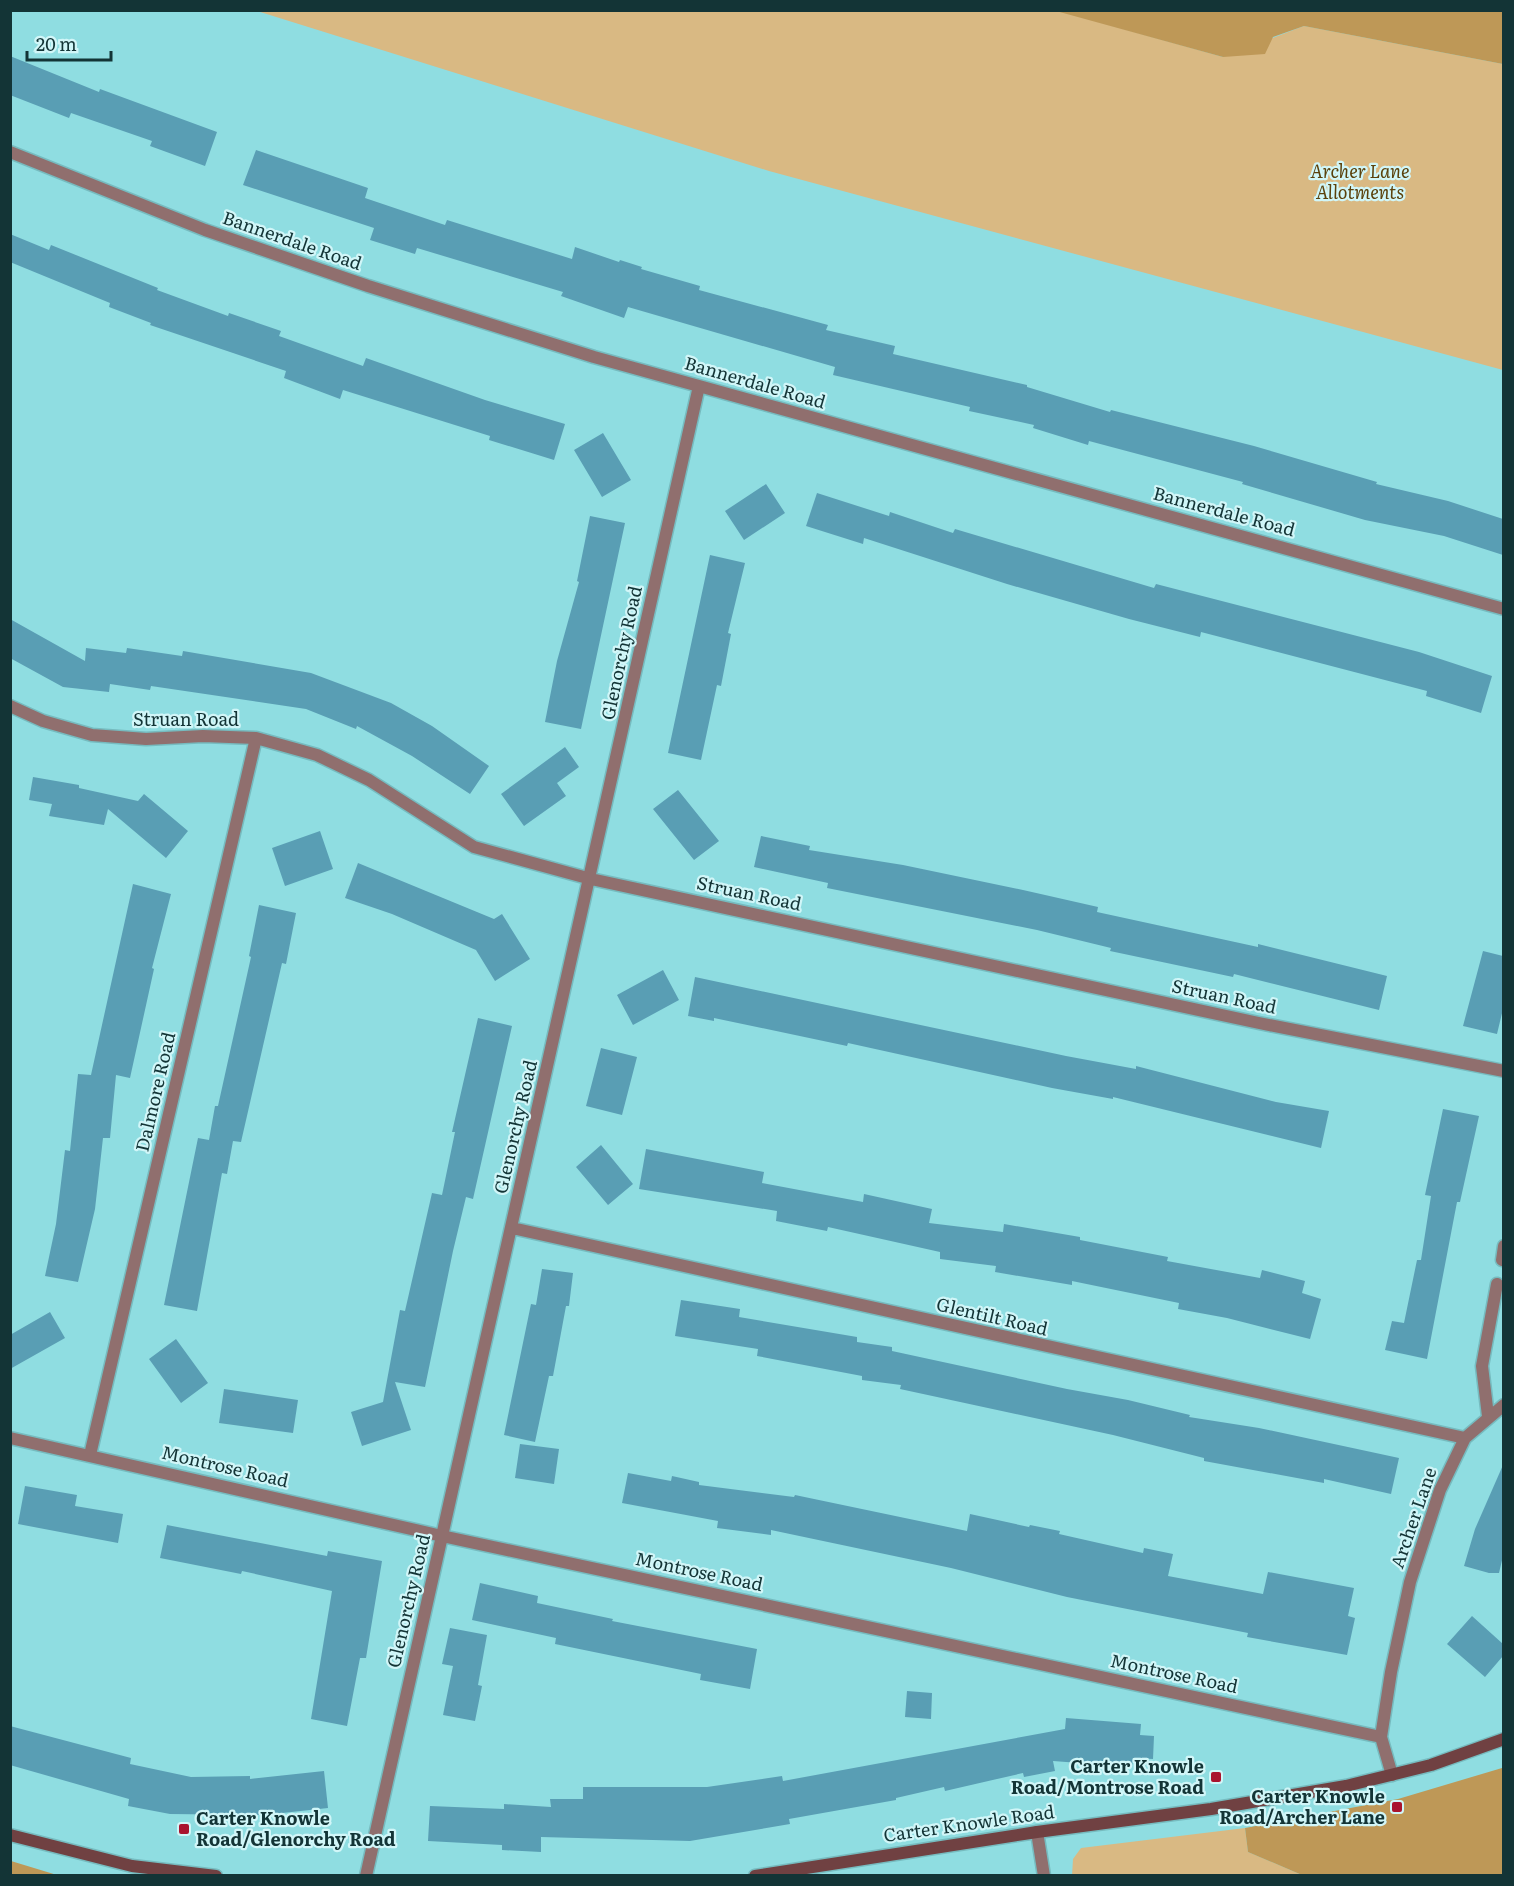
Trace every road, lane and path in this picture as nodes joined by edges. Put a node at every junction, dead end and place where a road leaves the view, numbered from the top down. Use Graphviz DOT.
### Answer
graph roads {
  1 [pos="10,152"];
  2 [pos="699,386"];
  3 [pos="1503,609"];
  4 [pos="10,706"];
  5 [pos="256,738"];
  6 [pos="591,879"];
  7 [pos="1503,1071"];
  8 [pos="512,1228"];
  9 [pos="1503,1246"];
  10 [pos="1502,1260"];
  11 [pos="1497,1284"];
  12 [pos="1503,1405"];
  13 [pos="1488,1416"];
  14 [pos="10,1438"];
  15 [pos="1465,1438"];
  16 [pos="90,1455"];
  17 [pos="442,1536"];
  18 [pos="1381,1737"];
  19 [pos="1503,1739"];
  20 [pos="1392,1775"];
  21 [pos="1037,1832"];
  22 [pos="10,1835"];
  23 [pos="216,1875"];
  24 [pos="366,1875"];
  25 [pos="755,1875"];
  26 [pos="1044,1875"];
  1 -- 2 [label="street, Bannerdale Road"];
  2 -- 3 [label="street, Bannerdale Road"];
  2 -- 6 [label="street, Glenorchy Road"];
  4 -- 5 [label="street, Struan Road"];
  5 -- 6 [label="street, Struan Road"];
  5 -- 16 [label="street, Dalmore Road"];
  6 -- 7 [label="street, Struan Road"];
  6 -- 8 [label="street, Glenorchy Road"];
  8 -- 15 [label="street, Glentilt Road"];
  8 -- 17 [label="street, Glenorchy Road"];
  9 -- 10 [label="street"];
  11 -- 13 [label="street"];
  12 -- 13 [label="street, Archer Lane"];
  13 -- 15 [label="street, Archer Lane"];
  14 -- 16 [label="street, Montrose Road"];
  15 -- 18 [label="street, Archer Lane"];
  16 -- 17 [label="street, Montrose Road"];
  17 -- 18 [label="street, Montrose Road"];
  17 -- 24 [label="street, Glenorchy Road"];
  18 -- 20 [label="street, Archer Lane"];
  19 -- 20 [label="street, Carter Knowle Road"];
  20 -- 21 [label="street, Carter Knowle Road"];
  21 -- 25 [label="street, Carter Knowle Road"];
  21 -- 26 [label="street"];
  22 -- 23 [label="street"];
}
